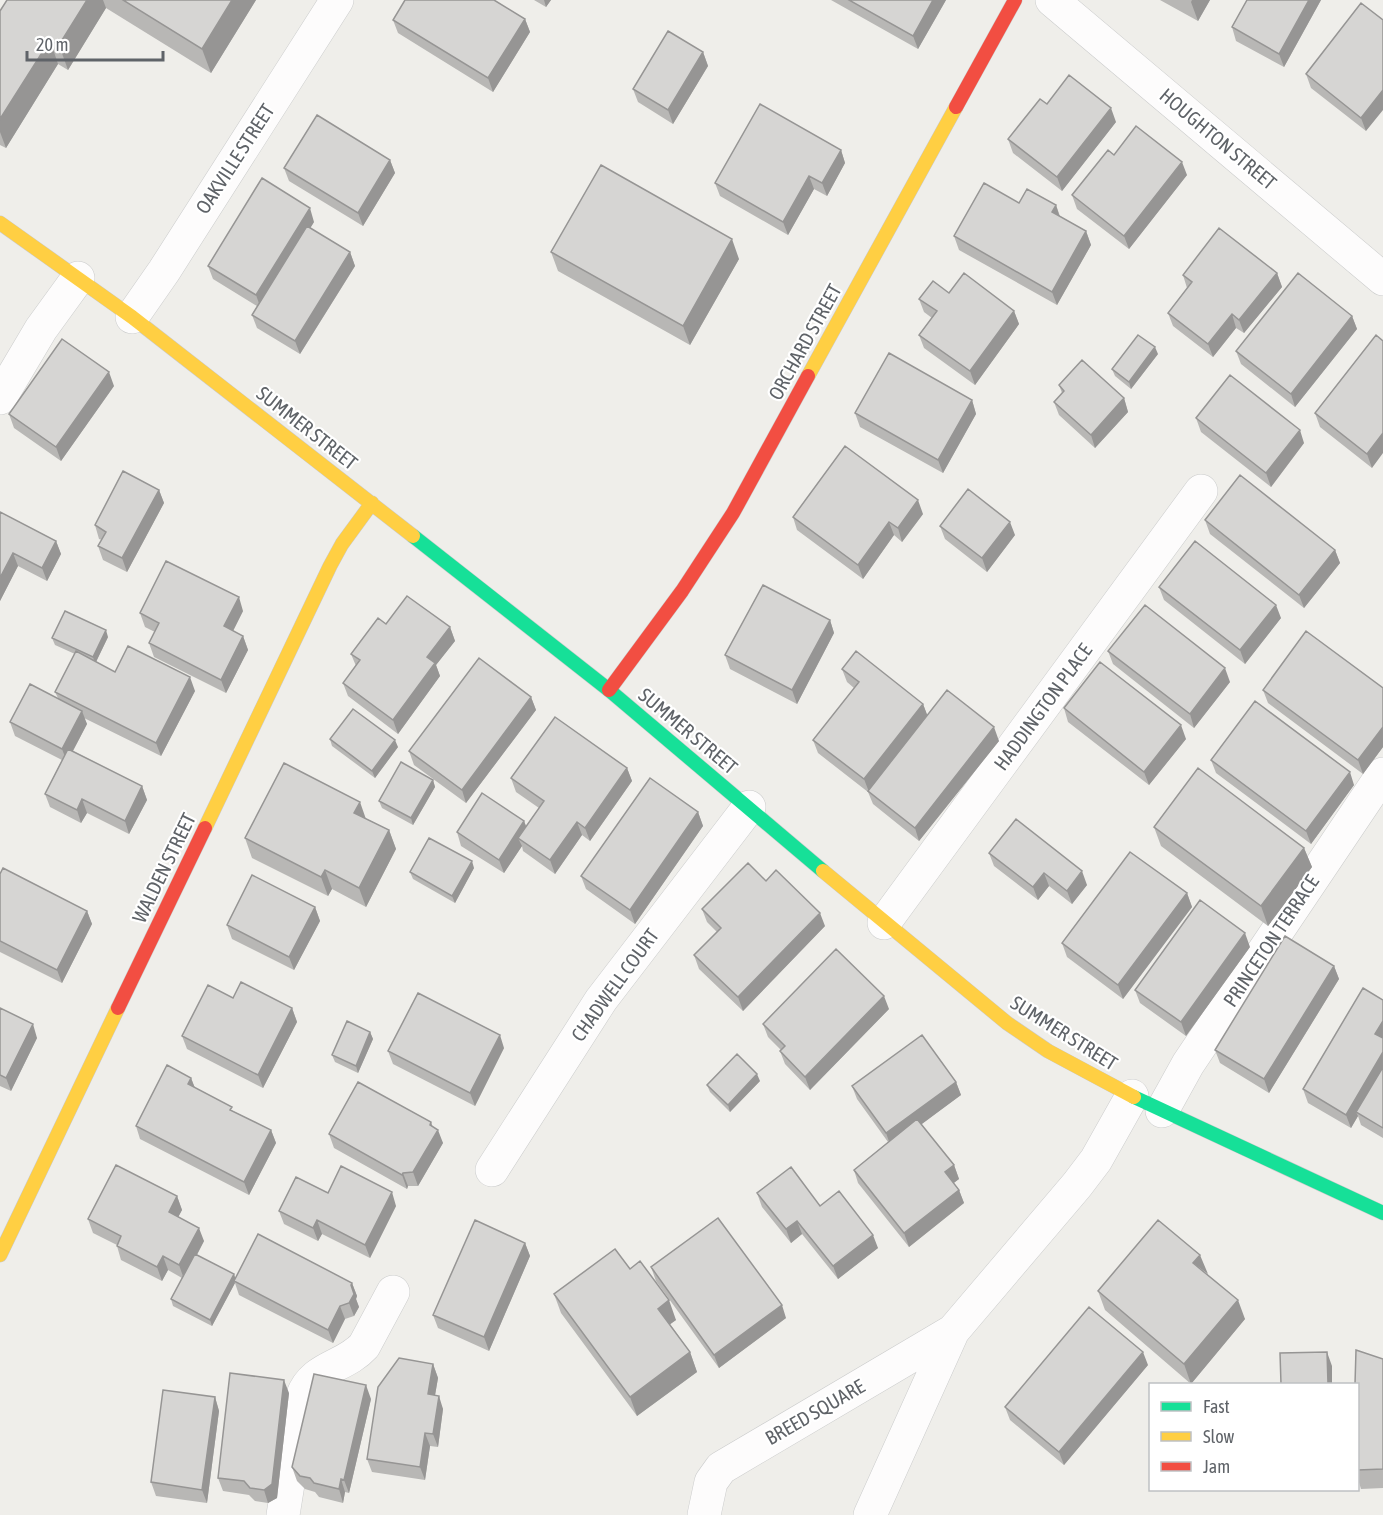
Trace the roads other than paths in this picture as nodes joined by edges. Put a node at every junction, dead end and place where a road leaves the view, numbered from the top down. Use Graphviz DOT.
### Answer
graph roads {
  1 [pos="337,0"];
  2 [pos="1015,0"];
  3 [pos="1052,0"];
  4 [pos="0,223"];
  5 [pos="78,278"];
  6 [pos="1383,279"];
  7 [pos="132,317"];
  8 [pos="0,398"];
  9 [pos="1201,491"];
  10 [pos="372,503"];
  11 [pos="609,690"];
  12 [pos="1383,774"];
  13 [pos="749,807"];
  14 [pos="884,923"];
  15 [pos="1132,1096"];
  16 [pos="1162,1111"];
  17 [pos="492,1170"];
  18 [pos="1383,1214"];
  19 [pos="0,1255"];
  20 [pos="393,1292"];
  21 [pos="953,1331"];
  22 [pos="283,1515"];
  23 [pos="704,1515"];
  24 [pos="870,1515"];
  1 -- 7 [label="street, OAKVILLE STREET"];
  2 -- 11 [label="main road, ORCHARD STREET"];
  3 -- 6 [label="street, HOUGHTON STREET"];
  4 -- 5 [label="main road, SUMMER STREET"];
  5 -- 7 [label="main road, SUMMER STREET"];
  5 -- 8 [label="street"];
  7 -- 10 [label="main road, SUMMER STREET"];
  9 -- 14 [label="street, HADDINGTON PLACE"];
  10 -- 11 [label="main road, SUMMER STREET"];
  10 -- 19 [label="main road, WALDEN STREET"];
  11 -- 13 [label="main road, SUMMER STREET"];
  12 -- 16 [label="street, PRINCETON TERRACE"];
  13 -- 14 [label="main road, SUMMER STREET"];
  13 -- 17 [label="street, CHADWELL COURT"];
  14 -- 15 [label="main road, SUMMER STREET"];
  15 -- 16 [label="main road, SUMMER STREET"];
  15 -- 21 [label="street, BREED SQUARE"];
  16 -- 18 [label="main road, SUMMER STREET"];
  20 -- 22 [label="street"];
  21 -- 23 [label="street, BREED SQUARE"];
  21 -- 24 [label="street, BREED SQUARE"];
}
